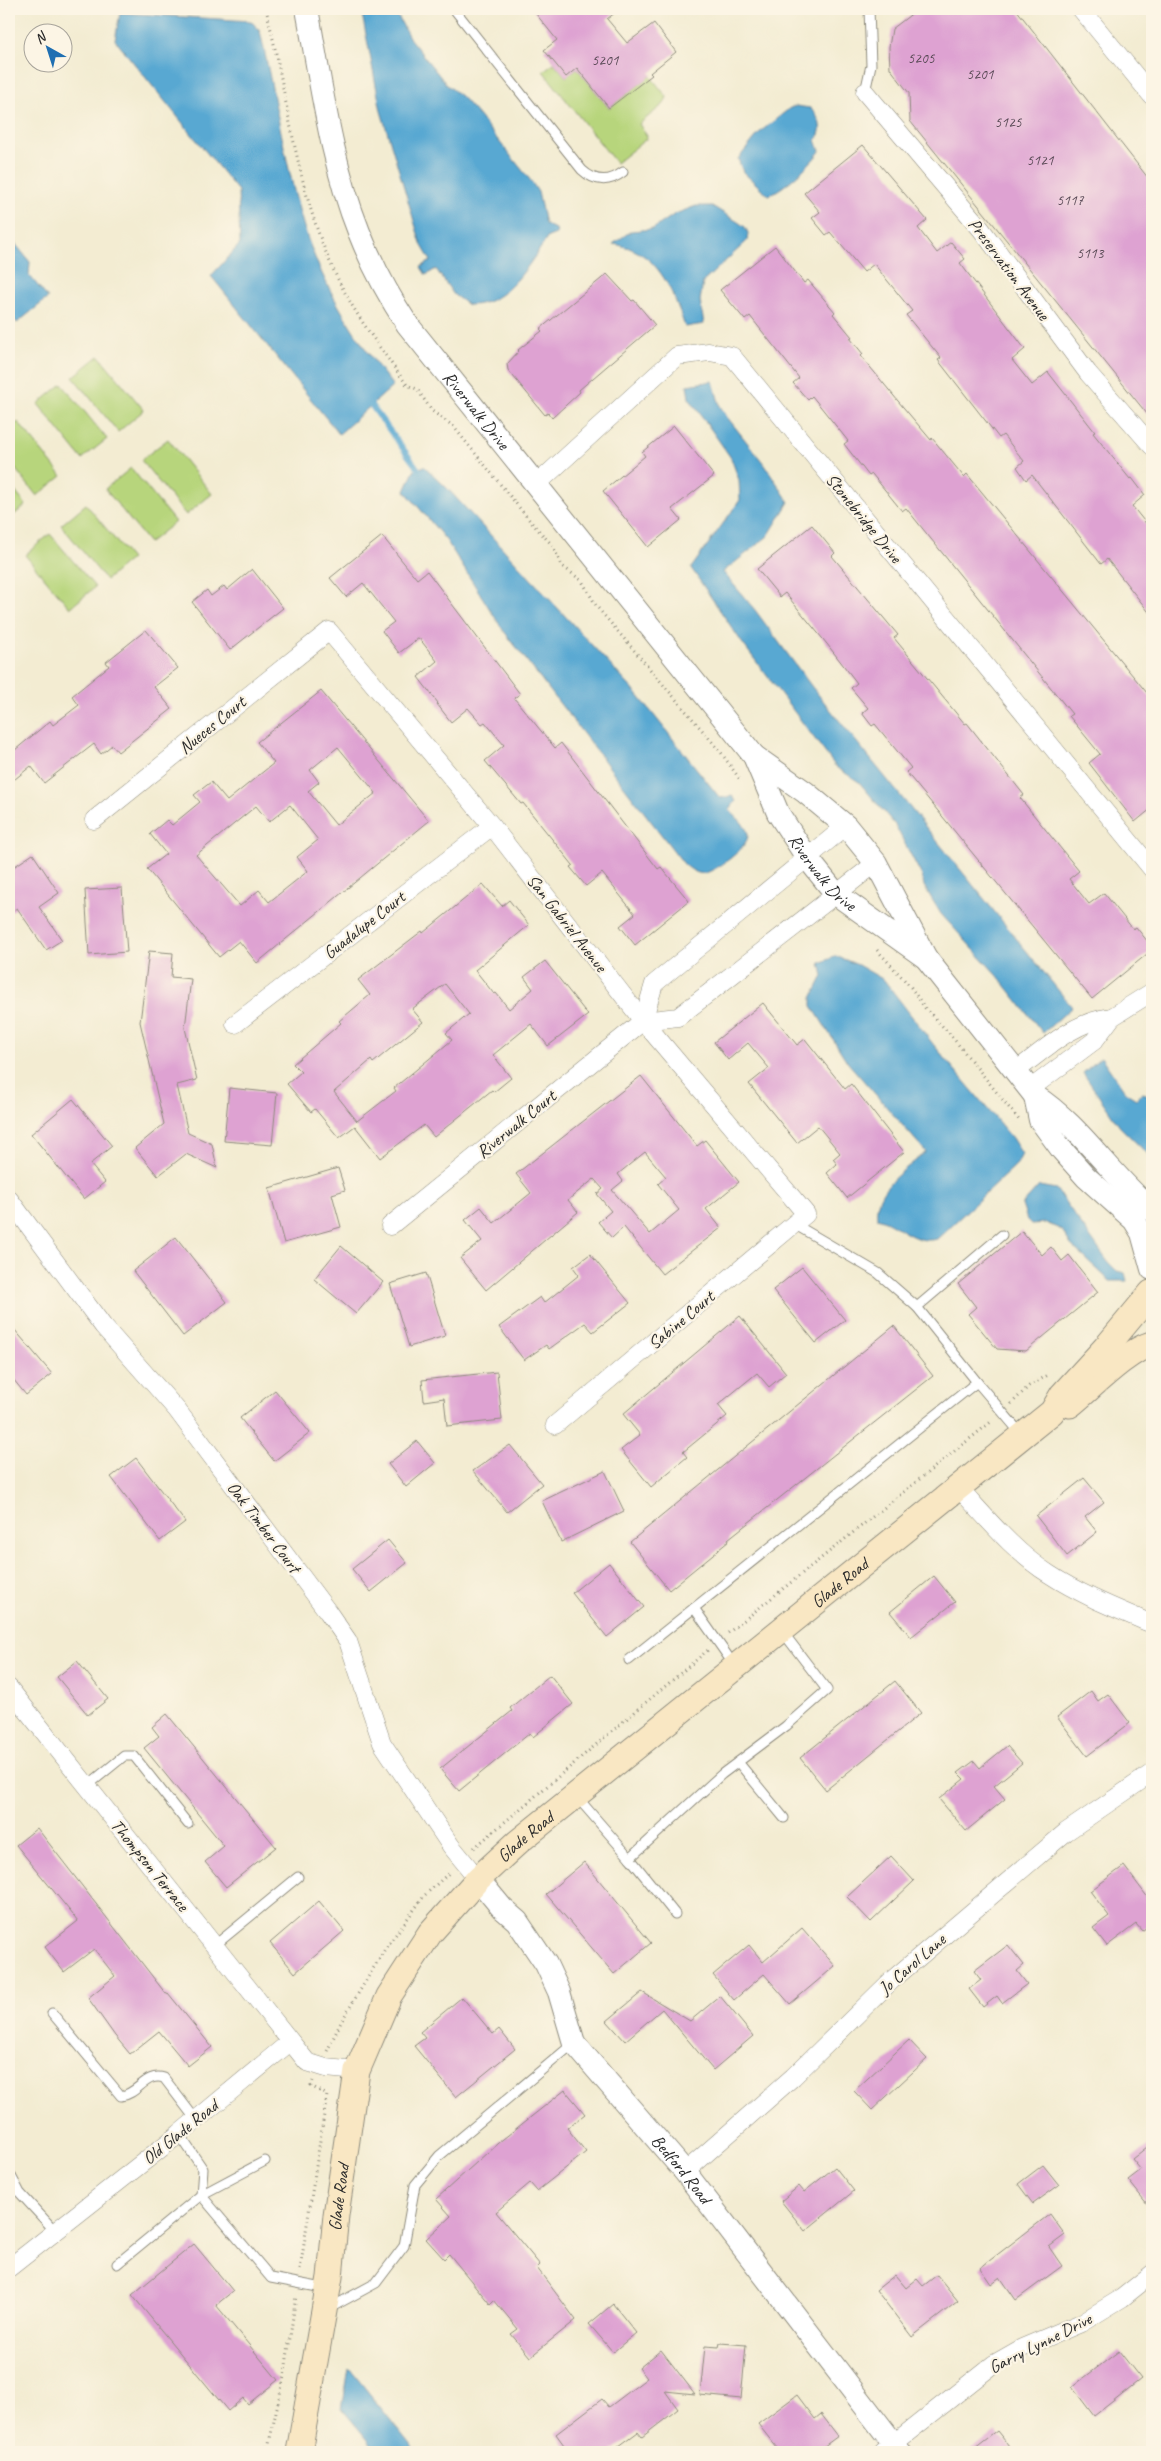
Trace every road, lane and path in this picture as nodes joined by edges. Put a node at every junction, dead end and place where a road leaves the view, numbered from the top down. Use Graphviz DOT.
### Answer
graph roads {
  1 [pos="307,9"];
  2 [pos="454,9"];
  3 [pos="869,9"];
  4 [pos="1082,9"];
  5 [pos="865,92"];
  6 [pos="1152,96"];
  7 [pos="623,172"];
  8 [pos="1152,446"];
  9 [pos="537,484"];
  10 [pos="329,631"];
  11 [pos="754,756"];
  12 [pos="94,820"];
  13 [pos="492,826"];
  14 [pos="846,826"];
  15 [pos="808,858"];
  16 [pos="876,863"];
  17 [pos="1152,869"];
  18 [pos="836,894"];
  19 [pos="926,958"];
  20 [pos="1152,992"];
  21 [pos="643,1022"];
  22 [pos="235,1024"];
  23 [pos="1027,1085"];
  24 [pos="9,1200"];
  25 [pos="1152,1210"];
  26 [pos="800,1219"];
  27 [pos="390,1226"];
  28 [pos="1002,1235"];
  29 [pos="1152,1288"];
  30 [pos="917,1307"];
  31 [pos="1152,1344"];
  32 [pos="1054,1372"];
  33 [pos="977,1382"];
  34 [pos="1052,1412"];
  35 [pos="1002,1413"];
  36 [pos="555,1425"];
  37 [pos="1022,1435"];
  38 [pos="958,1487"];
  39 [pos="694,1608"];
  40 [pos="1152,1624"];
  41 [pos="781,1630"];
  42 [pos="718,1642"];
  43 [pos="629,1660"];
  44 [pos="735,1667"];
  45 [pos="9,1688"];
  46 [pos="738,1762"];
  47 [pos="1152,1773"];
  48 [pos="86,1786"];
  49 [pos="575,1795"];
  50 [pos="784,1818"];
  51 [pos="188,1824"];
  52 [pos="630,1858"];
  53 [pos="470,1870"];
  54 [pos="298,1877"];
  55 [pos="674,1914"];
  56 [pos="214,1946"];
  57 [pos="52,2013"];
  58 [pos="290,2042"];
  59 [pos="574,2043"];
  60 [pos="320,2066"];
  61 [pos="357,2071"];
  62 [pos="196,2120"];
  63 [pos="179,2134"];
  64 [pos="265,2161"];
  65 [pos="9,2172"];
  66 [pos="685,2172"];
  67 [pos="17,2188"];
  68 [pos="9,2194"];
  69 [pos="201,2195"];
  70 [pos="55,2231"];
  71 [pos="116,2264"];
  72 [pos="9,2268"];
  73 [pos="1152,2274"];
  74 [pos="298,2283"];
  75 [pos="326,2300"];
  76 [pos="892,2450"];
  77 [pos="267,2452"];
  78 [pos="299,2452"];
  1 -- 9 [label="street, Riverwalk Drive"];
  2 -- 7 [label="lane"];
  3 -- 5 [label="lane"];
  4 -- 6 [label="street"];
  5 -- 8 [label="street, Preservation Avenue"];
  9 -- 11 [label="street, Riverwalk Drive"];
  9 -- 17 [label="street, Stonebridge Drive"];
  10 -- 12 [label="street, Nueces Court"];
  10 -- 13 [label="street, San Gabriel Avenue"];
  11 -- 14 [label="street, Riverwalk Drive"];
  11 -- 15 [label="street, Riverwalk Drive"];
  13 -- 21 [label="street, San Gabriel Avenue"];
  13 -- 22 [label="street, Guadalupe Court"];
  14 -- 15 [label="street"];
  14 -- 16 [label="street, Riverwalk Drive"];
  15 -- 18 [label="street, Riverwalk Drive"];
  15 -- 21 [label="street"];
  16 -- 18 [label="street"];
  16 -- 19 [label="street, Riverwalk Drive"];
  18 -- 19 [label="street, Riverwalk Drive"];
  18 -- 21 [label="street"];
  19 -- 23 [label="street, Riverwalk Drive"];
  20 -- 23 [label="street"];
  21 -- 26 [label="street, San Gabriel Avenue"];
  21 -- 27 [label="street, Riverwalk Court"];
  23 -- 25 [label="street, Riverwalk Drive"];
  23 -- 29 [label="street, Riverwalk Drive"];
  24 -- 53 [label="street, Oak Timber Court"];
  26 -- 30 [label="lane"];
  26 -- 36 [label="street, Sabine Court"];
  28 -- 30 [label="lane"];
  29 -- 34 [label="main road, Glade Road"];
  30 -- 33 [label="lane"];
  31 -- 34 [label="main road, Glade Road"];
  32 -- 35 [label="path"];
  33 -- 35 [label="lane"];
  33 -- 39 [label="lane"];
  34 -- 37 [label="main road, Glade Road"];
  35 -- 37 [label="lane"];
  35 -- 42 [label="path"];
  37 -- 38 [label="main road, Glade Road"];
  38 -- 40 [label="street"];
  38 -- 41 [label="main road, Glade Road"];
  39 -- 42 [label="lane"];
  39 -- 43 [label="lane"];
  41 -- 44 [label="main road, Glade Road"];
  41 -- 46 [label="lane"];
  42 -- 44 [label="lane"];
  42 -- 53 [label="path"];
  44 -- 49 [label="main road, Glade Road"];
  45 -- 48 [label="street, Thompson Terrace"];
  46 -- 50 [label="lane"];
  46 -- 52 [label="lane"];
  47 -- 66 [label="street, Jo Carol Lane"];
  48 -- 51 [label="lane"];
  48 -- 56 [label="street, Thompson Terrace"];
  49 -- 52 [label="lane"];
  49 -- 53 [label="main road, Glade Road"];
  52 -- 55 [label="lane"];
  53 -- 59 [label="street, Bedford Road"];
  53 -- 60 [label="path"];
  53 -- 61 [label="main road, Glade Road"];
  54 -- 56 [label="lane"];
  56 -- 58 [label="street, Thompson Terrace"];
  57 -- 62 [label="lane"];
  58 -- 60 [label="street"];
  58 -- 62 [label="street, Old Glade Road"];
  59 -- 66 [label="street, Bedford Road"];
  59 -- 75 [label="lane"];
  60 -- 61 [label="street"];
  60 -- 74 [label="path"];
  61 -- 75 [label="main road, Glade Road"];
  62 -- 63 [label="street, Old Glade Road"];
  63 -- 69 [label="lane"];
  63 -- 70 [label="street, Old Glade Road"];
  64 -- 69 [label="lane"];
  65 -- 67 [label="lane"];
  66 -- 76 [label="street, Bedford Road"];
  67 -- 68 [label="lane"];
  67 -- 70 [label="lane"];
  69 -- 71 [label="lane"];
  69 -- 74 [label="lane"];
  70 -- 72 [label="street, Old Glade Road"];
  73 -- 76 [label="street, Garry Lynne Drive"];
  74 -- 75 [label="lane"];
  74 -- 77 [label="path"];
  75 -- 78 [label="main road, Glade Road"];
}
